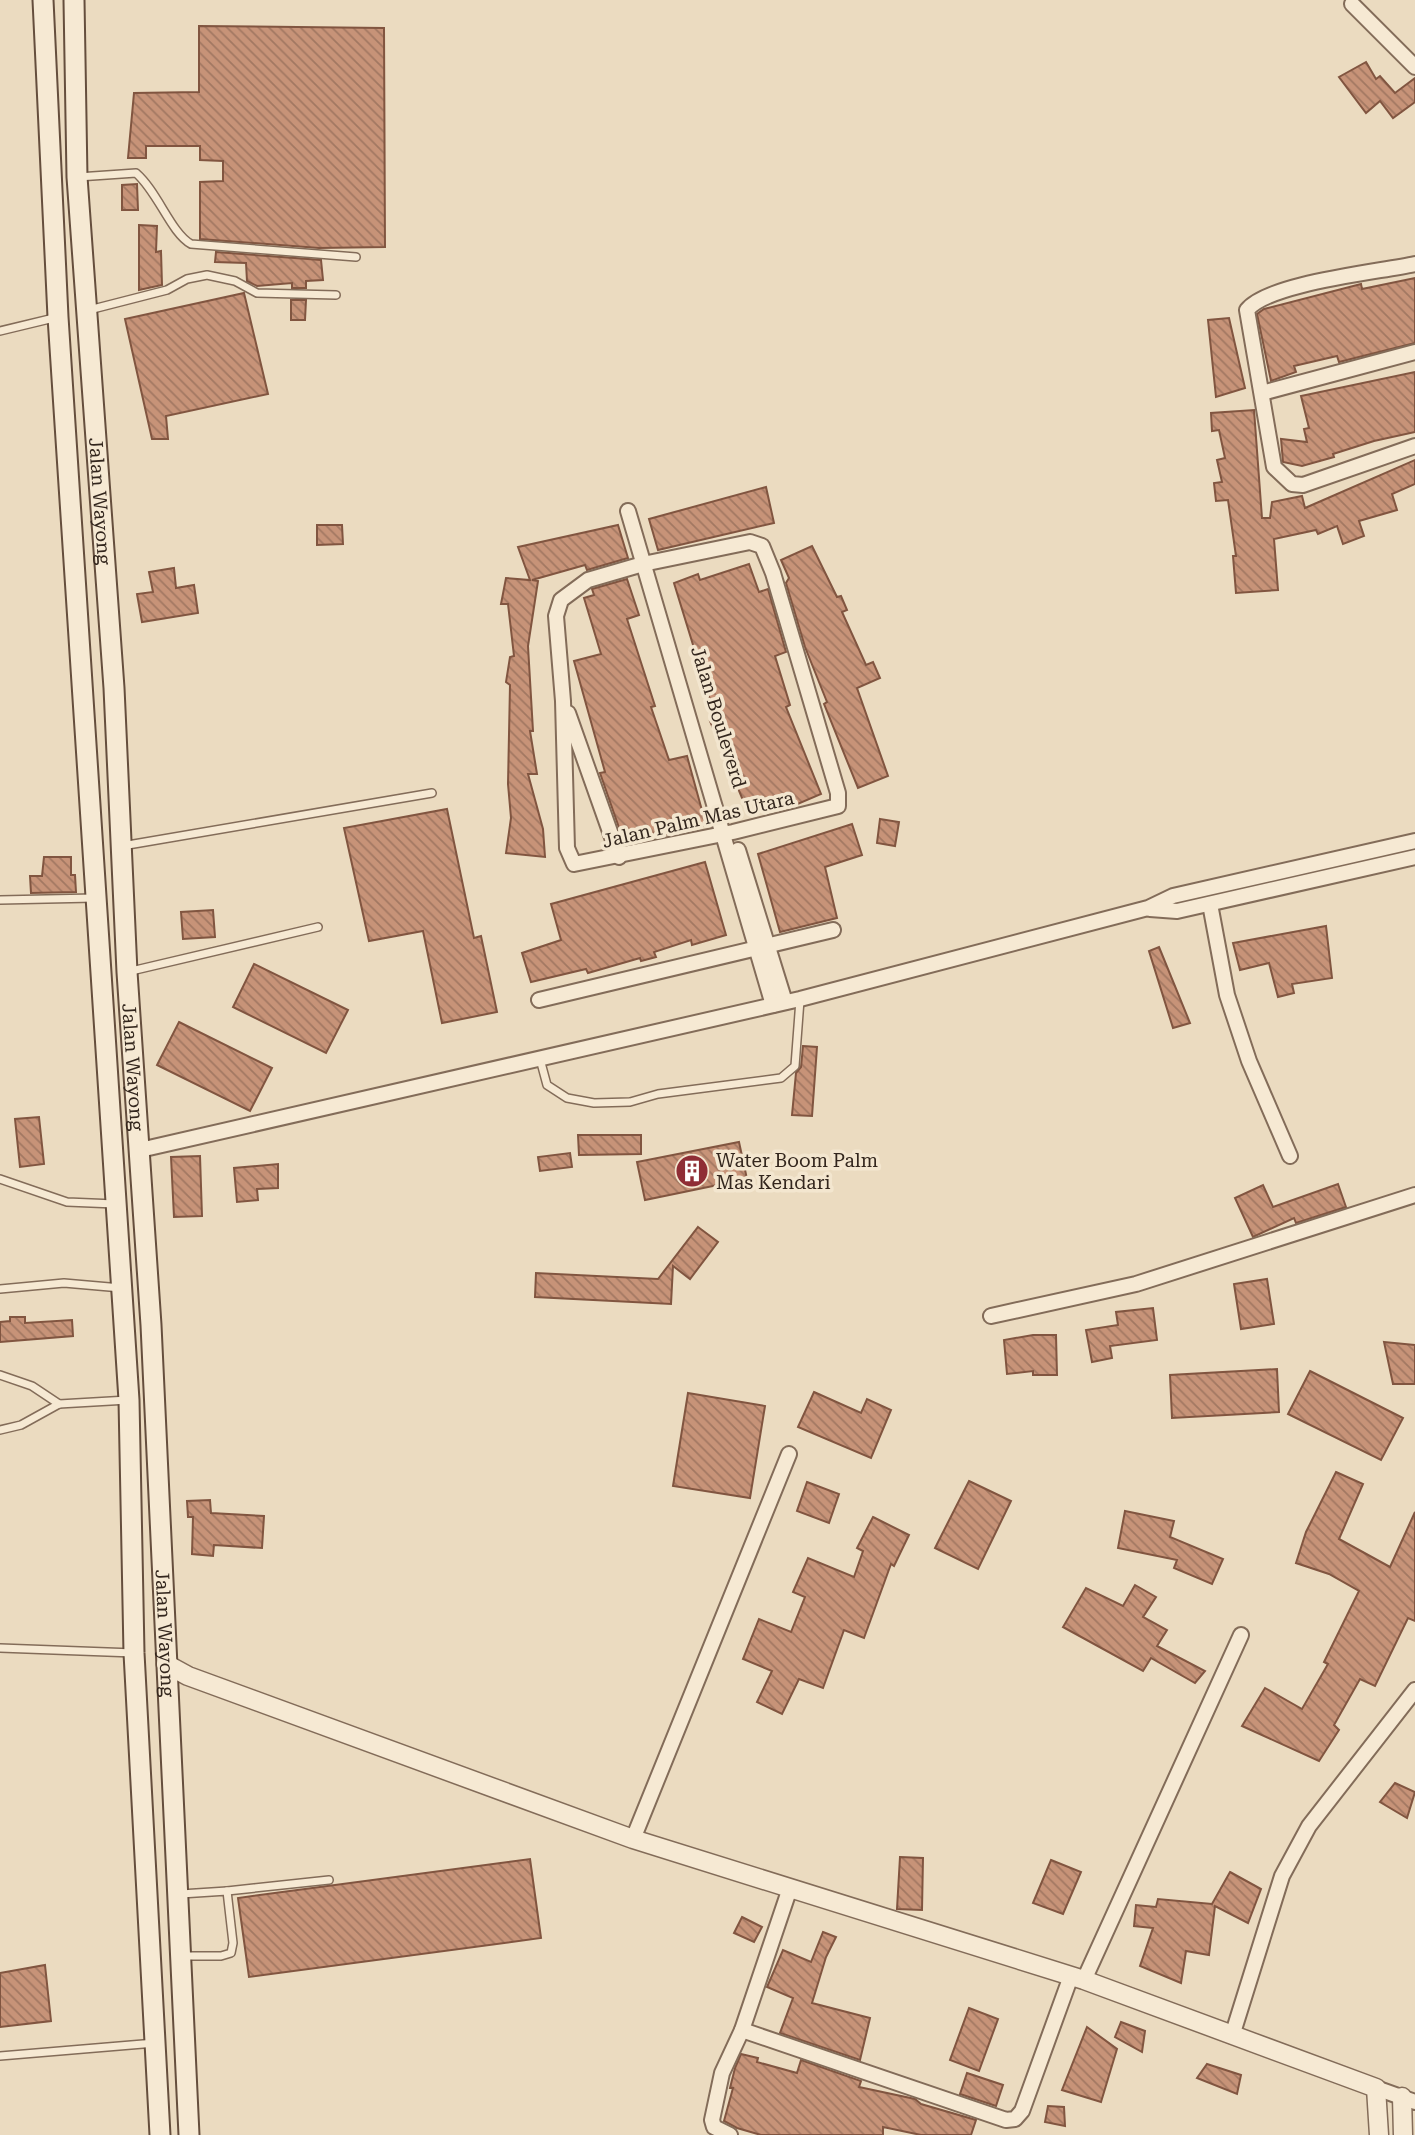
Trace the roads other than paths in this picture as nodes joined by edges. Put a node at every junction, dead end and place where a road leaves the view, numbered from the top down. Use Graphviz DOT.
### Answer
graph roads {
  1 [pos="43,0"];
  2 [pos="74,0"];
  3 [pos="1352,4"];
  4 [pos="1415,67"];
  5 [pos="77,177"];
  6 [pos="356,257"];
  7 [pos="1415,264"];
  8 [pos="336,295"];
  9 [pos="88,310"];
  10 [pos="58,317"];
  11 [pos="0,331"];
  12 [pos="1415,352"];
  13 [pos="1262,393"];
  14 [pos="1415,446"];
  15 [pos="628,511"];
  16 [pos="648,563"];
  17 [pos="563,701"];
  18 [pos="432,793"];
  19 [pos="729,833"];
  20 [pos="1415,841"];
  21 [pos="121,846"];
  22 [pos="619,857"];
  23 [pos="1415,857"];
  24 [pos="96,897"];
  25 [pos="0,900"];
  26 [pos="1210,904"];
  27 [pos="1148,908"];
  28 [pos="318,927"];
  29 [pos="833,930"];
  30 [pos="761,947"];
  31 [pos="127,972"];
  32 [pos="800,999"];
  33 [pos="539,1000"];
  34 [pos="779,1004"];
  35 [pos="540,1059"];
  36 [pos="140,1150"];
  37 [pos="1290,1156"];
  38 [pos="0,1179"];
  39 [pos="1415,1195"];
  40 [pos="115,1205"];
  41 [pos="121,1288"];
  42 [pos="0,1289"];
  43 [pos="991,1316"];
  44 [pos="0,1375"];
  45 [pos="129,1400"];
  46 [pos="59,1404"];
  47 [pos="0,1430"];
  48 [pos="789,1454"];
  49 [pos="1241,1635"];
  50 [pos="0,1648"];
  51 [pos="134,1653"];
  52 [pos="166,1664"];
  53 [pos="1415,1690"];
  54 [pos="633,1839"];
  55 [pos="329,1880"];
  56 [pos="790,1888"];
  57 [pos="227,1891"];
  58 [pos="176,1895"];
  59 [pos="180,1956"];
  60 [pos="1078,1978"];
  61 [pos="742,2030"];
  62 [pos="1232,2036"];
  63 [pos="155,2043"];
  64 [pos="0,2056"];
  65 [pos="1376,2088"];
  66 [pos="1409,2100"];
  67 [pos="160,2135"];
  68 [pos="189,2135"];
  69 [pos="730,2135"];
  70 [pos="1379,2135"];
  71 [pos="1403,2135"];
  1 -- 10 [label="main road, Jalan Wayong"];
  2 -- 5 [label="main road, Jalan Wayong"];
  3 -- 4 [label="street"];
  5 -- 6 [label="lane"];
  5 -- 9 [label="main road, Jalan Wayong"];
  7 -- 13 [label="street"];
  8 -- 9 [label="lane"];
  9 -- 21 [label="main road, Jalan Wayong"];
  10 -- 11 [label="lane"];
  10 -- 24 [label="main road, Jalan Wayong"];
  12 -- 13 [label="street"];
  13 -- 14 [label="street"];
  15 -- 16 [label="street, Jalan Bouleverd"];
  16 -- 17 [label="street, Jalan Palm Mas Utara"];
  16 -- 19 [label="street, Jalan Bouleverd"];
  16 -- 19 [label="street, Jalan Palm Mas Utara"];
  17 -- 22 [label="street"];
  17 -- 22 [label="street, Jalan Palm Mas Utara"];
  18 -- 21 [label="lane"];
  19 -- 22 [label="street, Jalan Palm Mas Utara"];
  19 -- 30 [label="street, Jalan Bouleverd"];
  20 -- 27 [label="street"];
  21 -- 31 [label="main road, Jalan Wayong"];
  23 -- 26 [label="street"];
  24 -- 25 [label="lane"];
  24 -- 40 [label="main road, Jalan Wayong"];
  26 -- 27 [label="street"];
  26 -- 37 [label="street"];
  27 -- 32 [label="street"];
  28 -- 31 [label="lane"];
  29 -- 30 [label="street"];
  30 -- 33 [label="street"];
  30 -- 34 [label="street, Jalan Bouleverd"];
  31 -- 36 [label="main road, Jalan Wayong"];
  32 -- 34 [label="street"];
  32 -- 35 [label="lane"];
  34 -- 35 [label="street"];
  35 -- 36 [label="street"];
  36 -- 52 [label="main road, Jalan Wayong"];
  38 -- 40 [label="lane"];
  39 -- 43 [label="street"];
  40 -- 41 [label="main road, Jalan Wayong"];
  41 -- 42 [label="lane"];
  41 -- 45 [label="main road, Jalan Wayong"];
  44 -- 46 [label="lane"];
  45 -- 46 [label="lane"];
  45 -- 51 [label="main road, Jalan Wayong"];
  46 -- 47 [label="lane"];
  48 -- 54 [label="street"];
  49 -- 60 [label="street"];
  50 -- 51 [label="lane"];
  51 -- 63 [label="main road, Jalan Wayong"];
  52 -- 54 [label="street"];
  52 -- 58 [label="main road, Jalan Wayong"];
  53 -- 62 [label="street"];
  54 -- 56 [label="street"];
  55 -- 57 [label="lane"];
  56 -- 60 [label="street"];
  56 -- 61 [label="street"];
  57 -- 58 [label="lane"];
  57 -- 59 [label="lane"];
  58 -- 59 [label="main road, Jalan Wayong"];
  59 -- 68 [label="main road, Jalan Wayong"];
  60 -- 61 [label="street"];
  60 -- 62 [label="street"];
  61 -- 69 [label="street"];
  62 -- 65 [label="street"];
  63 -- 64 [label="lane"];
  63 -- 67 [label="main road, Jalan Wayong"];
  65 -- 66 [label="street"];
  65 -- 70 [label="street"];
  66 -- 71 [label="street"];
}
